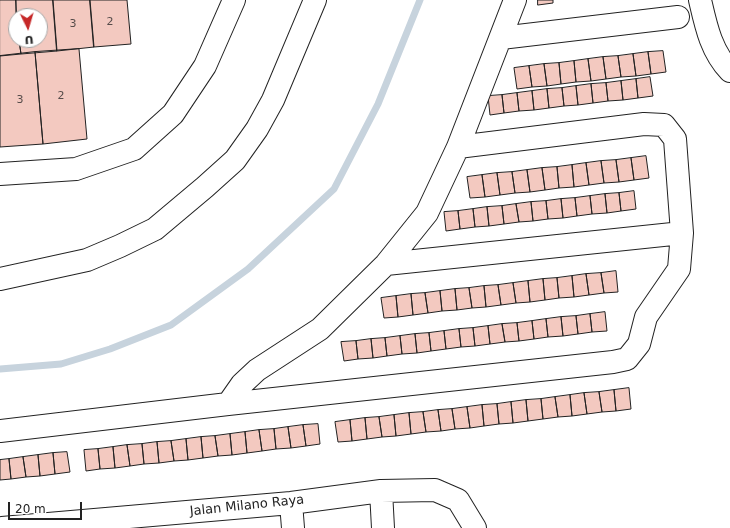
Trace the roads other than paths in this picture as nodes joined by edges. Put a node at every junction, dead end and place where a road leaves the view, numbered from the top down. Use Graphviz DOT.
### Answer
graph roads {
  1 [pos="234,0"];
  2 [pos="315,0"];
  3 [pos="515,0"];
  4 [pos="700,0"];
  5 [pos="678,17"];
  6 [pos="501,38"];
  7 [pos="730,71"];
  8 [pos="458,147"];
  9 [pos="0,174"];
  10 [pos="682,233"];
  11 [pos="386,264"];
  12 [pos="0,279"];
  13 [pos="228,404"];
  14 [pos="0,432"];
  15 [pos="381,491"];
  16 [pos="291,503"];
  17 [pos="209,519"];
  18 [pos="111,523"];
  19 [pos="28,527"];
  20 [pos="2,528"];
  21 [pos="293,528"];
  22 [pos="383,528"];
  23 [pos="475,528"];
  1 -- 9 [label="street"];
  2 -- 12 [label="street"];
  3 -- 6 [label="street"];
  4 -- 7 [label="street"];
  5 -- 6 [label="street"];
  6 -- 8 [label="street"];
  8 -- 10 [label="street"];
  8 -- 11 [label="street"];
  10 -- 11 [label="street"];
  10 -- 13 [label="street"];
  11 -- 13 [label="street"];
  13 -- 14 [label="street"];
  15 -- 16 [label="street, Jalan Milano Raya"];
  15 -- 22 [label="street"];
  15 -- 23 [label="street, Jalan Milano Raya"];
  16 -- 17 [label="street, Jalan Milano Raya"];
  16 -- 21 [label="street"];
  17 -- 18 [label="street, Jalan Milano Raya"];
  18 -- 19 [label="street, Jalan Milano Raya"];
  19 -- 20 [label="street, Jalan Milano Raya"];
}
